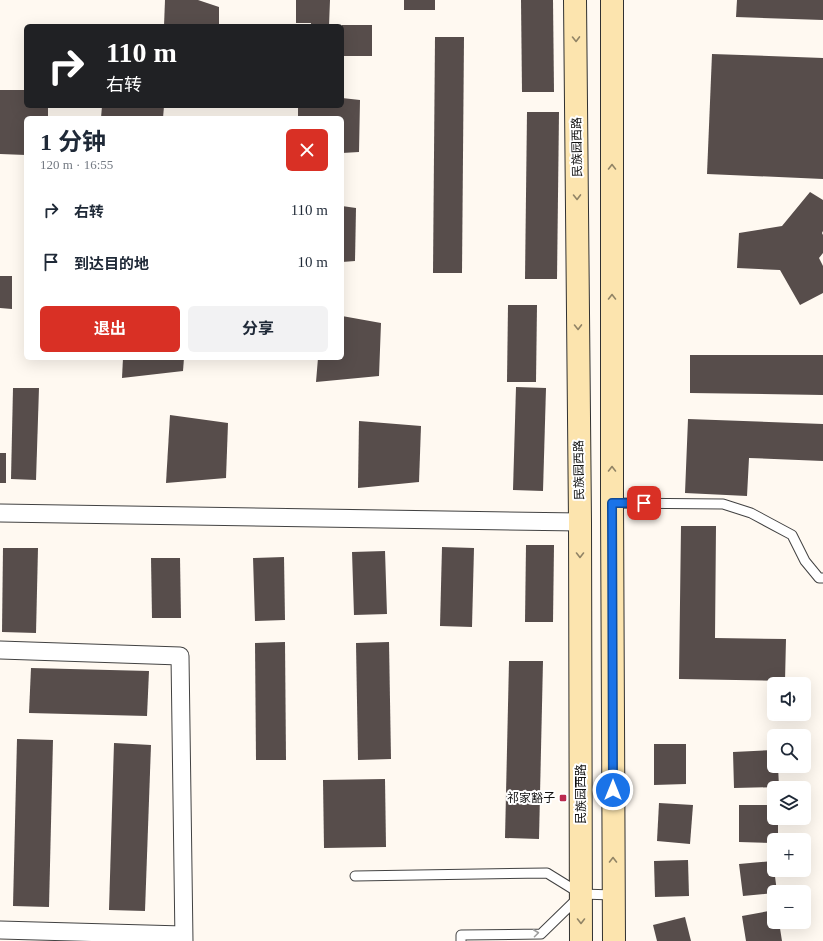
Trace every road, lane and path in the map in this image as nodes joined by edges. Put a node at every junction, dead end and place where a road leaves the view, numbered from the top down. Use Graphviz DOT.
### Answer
graph roads {
  1 [pos="575,0"];
  2 [pos="612,0"];
  3 [pos="612,503"];
  4 [pos="0,513"];
  5 [pos="580,522"];
  6 [pos="823,578"];
  7 [pos="0,650"];
  8 [pos="355,876"];
  9 [pos="581,894"];
  10 [pos="614,895"];
  11 [pos="0,930"];
  12 [pos="183,938"];
  13 [pos="461,941"];
  14 [pos="581,941"];
  15 [pos="614,941"];
  1 -- 5 [label="main road, 民族园西路, one-way"];
  3 -- 2 [label="main road, one-way"];
  3 -- 6 [label="lane"];
  10 -- 3 [label="main road, one-way"];
  4 -- 5 [label="street"];
  5 -- 9 [label="main road, 民族园西路, one-way"];
  7 -- 12 [label="street"];
  8 -- 9 [label="lane"];
  9 -- 10 [label="lane"];
  13 -- 9 [label="lane, one-way"];
  9 -- 14 [label="main road, 民族园西路, one-way"];
  10 -- 15 [label="main road"];
  11 -- 12 [label="street"];
}
